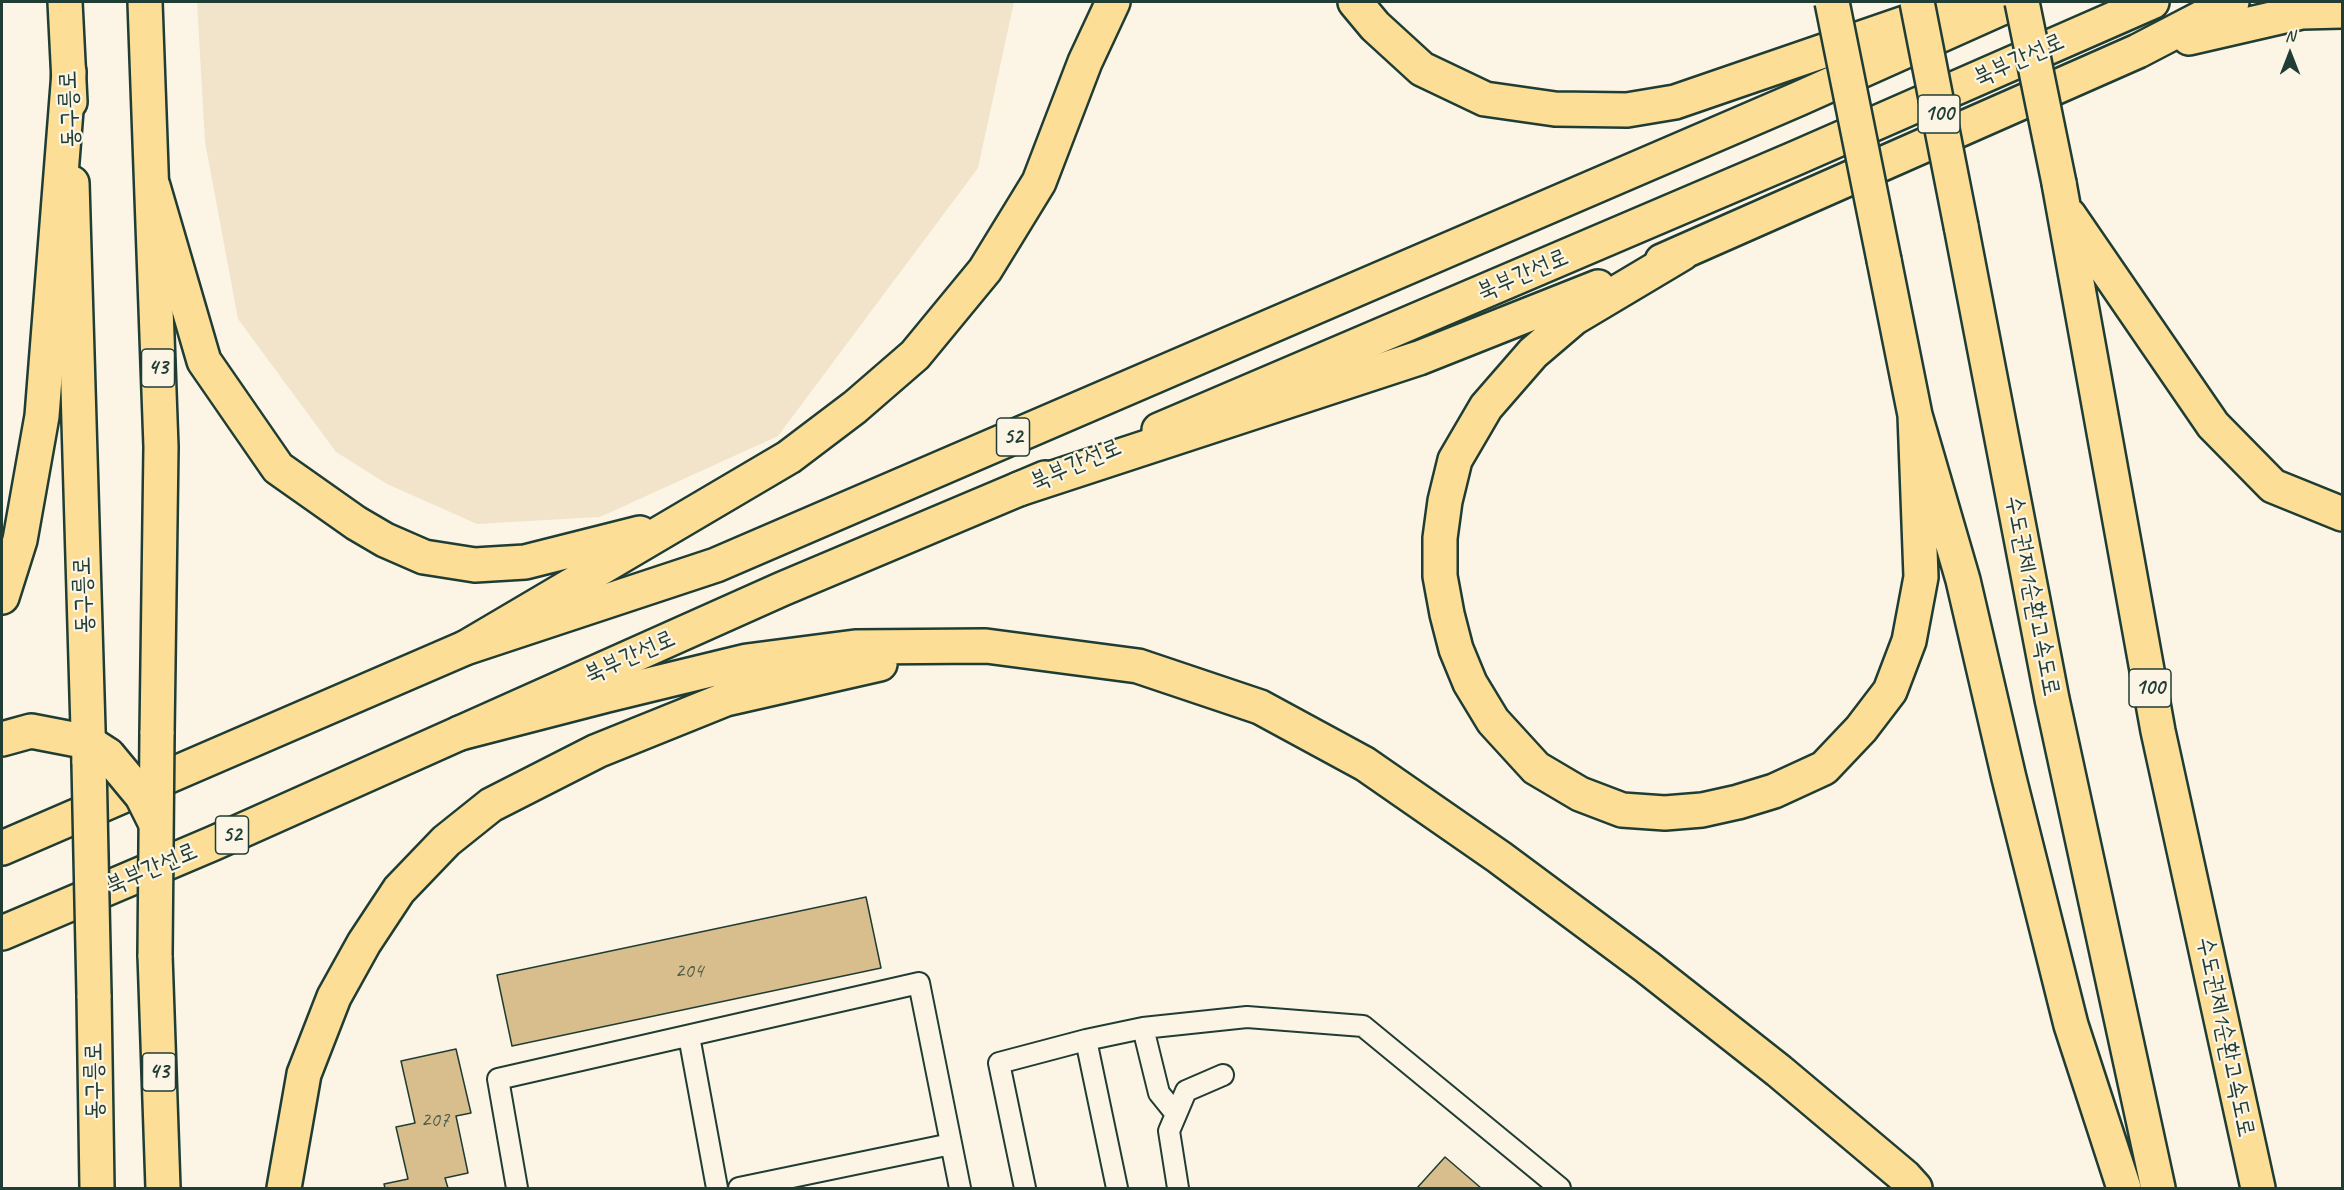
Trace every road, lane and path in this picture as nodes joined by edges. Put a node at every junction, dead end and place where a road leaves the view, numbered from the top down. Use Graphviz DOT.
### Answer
graph roads {
  1 [pos="65,2"];
  2 [pos="145,2"];
  3 [pos="1096,2"];
  4 [pos="1113,2"];
  5 [pos="1355,2"];
  6 [pos="1832,2"];
  7 [pos="1917,2"];
  8 [pos="1966,2"];
  9 [pos="2015,2"];
  10 [pos="2022,2"];
  11 [pos="2152,2"];
  12 [pos="2232,2"];
  13 [pos="2343,11"];
  14 [pos="2138,51"];
  15 [pos="1085,62"];
  16 [pos="69,72"];
  17 [pos="153,186"];
  18 [pos="2061,194"];
  19 [pos="1683,253"];
  20 [pos="1915,415"];
  21 [pos="1019,489"];
  22 [pos="2343,514"];
  23 [pos="676,524"];
  24 [pos="2,597"];
  25 [pos="986,646"];
  26 [pos="465,648"];
  27 [pos="460,733"];
  28 [pos="2,739"];
  29 [pos="95,753"];
  30 [pos="155,822"];
  31 [pos="2,848"];
  32 [pos="2,933"];
  33 [pos="1143,1028"];
  34 [pos="689,1036"];
  35 [pos="1086,1040"];
  36 [pos="1223,1075"];
  37 [pos="1176,1114"];
  38 [pos="951,1144"];
  39 [pos="97,1188"];
  40 [pos="164,1188"];
  41 [pos="284,1188"];
  42 [pos="517,1188"];
  43 [pos="717,1188"];
  44 [pos="740,1188"];
  45 [pos="960,1188"];
  46 [pos="1025,1188"];
  47 [pos="1117,1188"];
  48 [pos="1178,1188"];
  49 [pos="1560,1188"];
  50 [pos="1915,1188"];
  51 [pos="2124,1188"];
  52 [pos="2158,1188"];
  53 [pos="2258,1188"];
  1 -- 16 [label="main road, 동구릉로"];
  2 -- 17 [label="main road, 43"];
  3 -- 15 [label="main road"];
  4 -- 15 [label="main road"];
  5 -- 8 [label="main road"];
  6 -- 20 [label="main road, bridge"];
  7 -- 52 [label="main road, 수도권제1순환고속도로 / 100, bridge"];
  9 -- 26 [label="main road, 52"];
  10 -- 18 [label="main road, 수도권제1순환고속도로 / 100, bridge"];
  11 -- 21 [label="main road, 북부간선로 / 52"];
  12 -- 14 [label="main road"];
  13 -- 14 [label="main road"];
  14 -- 19 [label="main road"];
  15 -- 23 [label="main road"];
  16 -- 24 [label="main road"];
  16 -- 29 [label="main road, 동구릉로"];
  17 -- 23 [label="main road"];
  17 -- 30 [label="main road, 43, bridge"];
  18 -- 22 [label="main road"];
  18 -- 53 [label="main road, 수도권제1순환고속도로 / 100"];
  19 -- 20 [label="main road"];
  19 -- 21 [label="main road"];
  20 -- 51 [label="main road"];
  21 -- 27 [label="main road, 북부간선로 / 52"];
  23 -- 26 [label="main road"];
  25 -- 27 [label="main road"];
  25 -- 41 [label="main road"];
  25 -- 50 [label="main road"];
  26 -- 31 [label="main road, 52"];
  27 -- 32 [label="main road, 북부간선로 / 52"];
  28 -- 29 [label="main road"];
  29 -- 30 [label="main road, bridge"];
  29 -- 39 [label="main road, 동구릉로, bridge"];
  30 -- 40 [label="main road, 43, bridge"];
  33 -- 35 [label="lane"];
  33 -- 37 [label="lane"];
  33 -- 49 [label="lane"];
  34 -- 38 [label="lane"];
  34 -- 42 [label="lane"];
  34 -- 43 [label="lane"];
  35 -- 46 [label="lane"];
  35 -- 47 [label="lane"];
  36 -- 37 [label="lane"];
  37 -- 48 [label="lane"];
  38 -- 44 [label="lane"];
  38 -- 45 [label="lane"];
}
